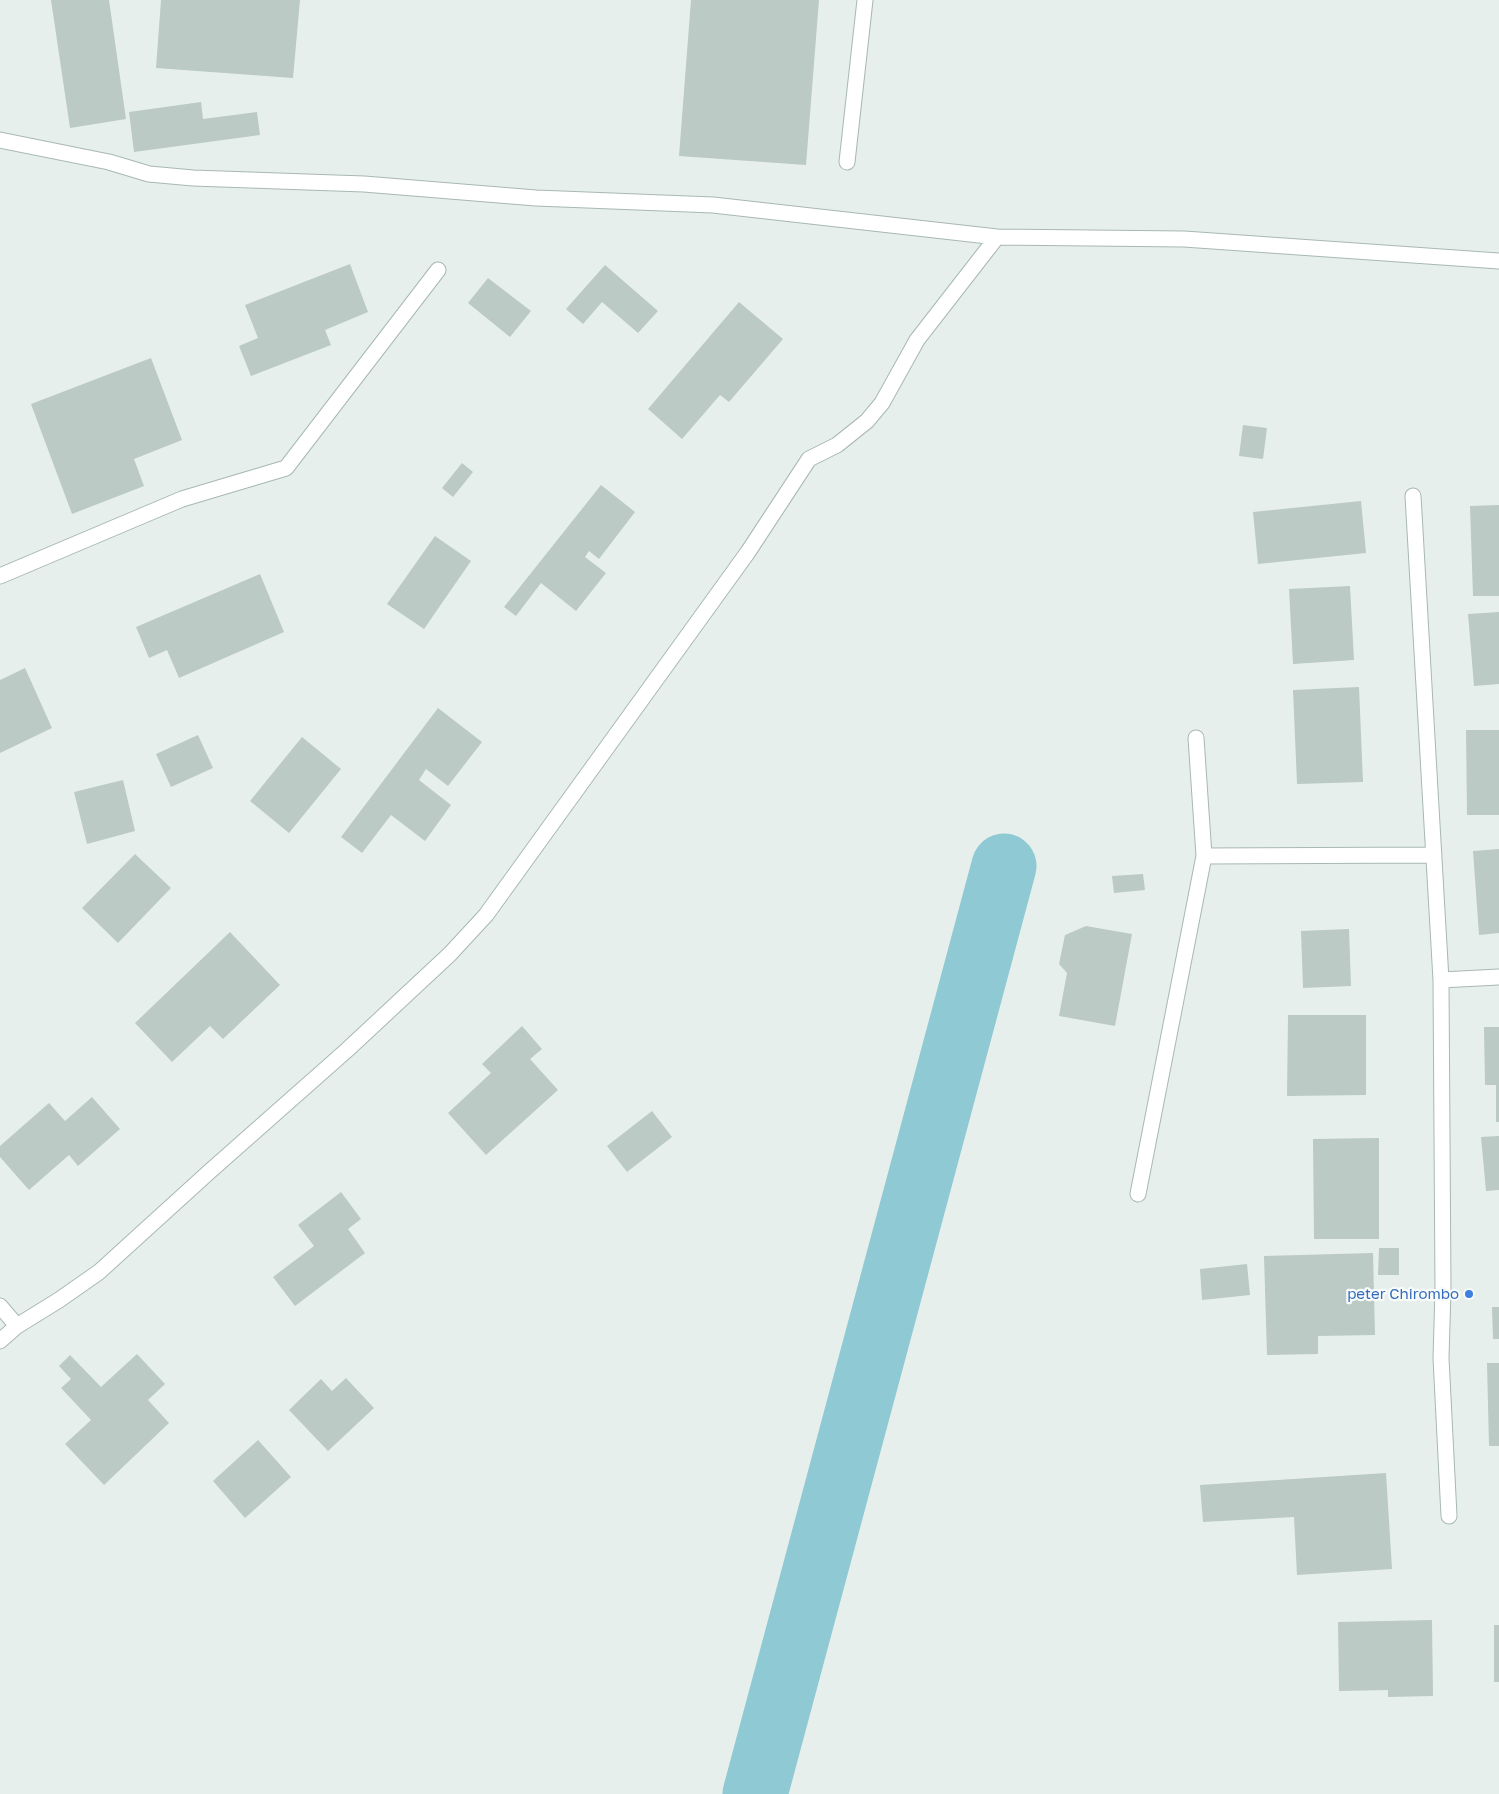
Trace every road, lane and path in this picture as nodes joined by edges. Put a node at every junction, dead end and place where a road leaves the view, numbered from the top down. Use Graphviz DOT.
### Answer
graph roads {
  1 [pos="864,0"];
  2 [pos="0,140"];
  3 [pos="847,162"];
  4 [pos="997,237"];
  5 [pos="1499,261"];
  6 [pos="438,270"];
  7 [pos="1413,496"];
  8 [pos="0,576"];
  9 [pos="1196,738"];
  10 [pos="1434,855"];
  11 [pos="1204,856"];
  12 [pos="1499,977"];
  13 [pos="1441,980"];
  14 [pos="1138,1194"];
  15 [pos="0,1306"];
  16 [pos="17,1326"];
  17 [pos="0,1341"];
  18 [pos="1449,1516"];
  1 -- 3 [label="street"];
  2 -- 4 [label="street"];
  4 -- 5 [label="street"];
  4 -- 16 [label="street"];
  6 -- 8 [label="street"];
  7 -- 10 [label="street"];
  9 -- 11 [label="street"];
  10 -- 11 [label="street"];
  10 -- 13 [label="street"];
  11 -- 14 [label="street"];
  12 -- 13 [label="street"];
  13 -- 18 [label="street"];
  15 -- 16 [label="street"];
  16 -- 17 [label="street"];
}
